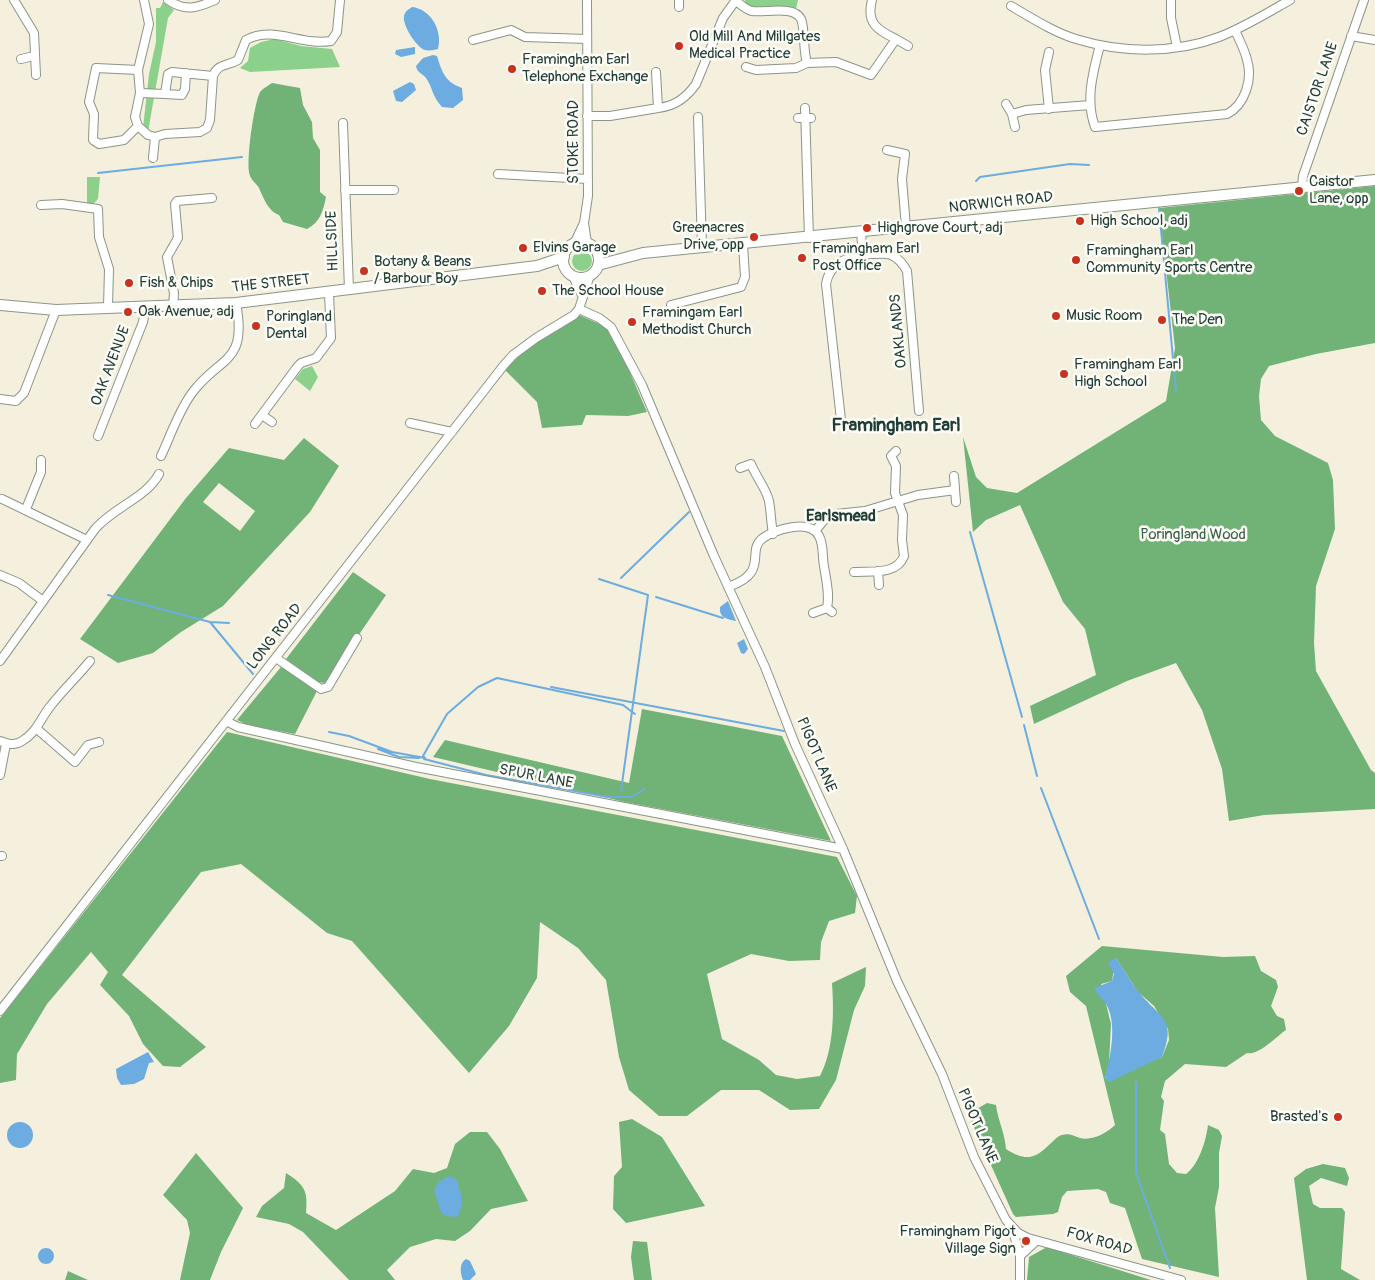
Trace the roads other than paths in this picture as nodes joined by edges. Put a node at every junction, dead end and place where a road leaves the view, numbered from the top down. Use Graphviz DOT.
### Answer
graph roads {
  1 [pos="14,0"];
  2 [pos="144,0"];
  3 [pos="168,0"];
  4 [pos="215,0"];
  5 [pos="340,0"];
  6 [pos="587,0"];
  7 [pos="736,0"];
  8 [pos="872,0"];
  9 [pos="1171,0"];
  10 [pos="1290,0"];
  11 [pos="1364,0"];
  12 [pos="1011,6"];
  13 [pos="1235,30"];
  14 [pos="1351,36"];
  15 [pos="587,39"];
  16 [pos="896,39"];
  17 [pos="473,40"];
  18 [pos="1375,40"];
  19 [pos="1100,45"];
  20 [pos="908,46"];
  21 [pos="1177,47"];
  22 [pos="1049,52"];
  23 [pos="34,56"];
  24 [pos="21,59"];
  25 [pos="806,63"];
  26 [pos="746,67"];
  27 [pos="138,70"];
  28 [pos="656,72"];
  29 [pos="186,73"];
  30 [pos="36,75"];
  31 [pos="213,76"];
  32 [pos="140,93"];
  33 [pos="165,94"];
  34 [pos="1006,104"];
  35 [pos="1090,105"];
  36 [pos="658,108"];
  37 [pos="805,108"];
  38 [pos="1049,109"];
  39 [pos="1012,114"];
  40 [pos="587,116"];
  41 [pos="698,117"];
  42 [pos="343,123"];
  43 [pos="138,126"];
  44 [pos="1015,127"];
  45 [pos="155,137"];
  46 [pos="887,150"];
  47 [pos="905,154"];
  48 [pos="914,155"];
  49 [pos="153,158"];
  50 [pos="498,174"];
  51 [pos="588,179"];
  52 [pos="1375,180"];
  53 [pos="1302,188"];
  54 [pos="345,190"];
  55 [pos="394,190"];
  56 [pos="212,198"];
  57 [pos="41,205"];
  58 [pos="584,223"];
  59 [pos="906,227"];
  60 [pos="860,232"];
  61 [pos="809,238"];
  62 [pos="574,244"];
  63 [pos="743,244"];
  64 [pos="591,246"];
  65 [pos="702,247"];
  66 [pos="863,255"];
  67 [pos="630,256"];
  68 [pos="564,257"];
  69 [pos="544,265"];
  70 [pos="598,265"];
  71 [pos="569,272"];
  72 [pos="590,276"];
  73 [pos="348,290"];
  74 [pos="329,292"];
  75 [pos="582,295"];
  76 [pos="682,302"];
  77 [pos="236,304"];
  78 [pos="0,305"];
  79 [pos="671,305"];
  80 [pos="146,306"];
  81 [pos="172,306"];
  82 [pos="108,307"];
  83 [pos="579,309"];
  84 [pos="56,310"];
  85 [pos="684,312"];
  86 [pos="0,399"];
  87 [pos="919,411"];
  88 [pos="262,415"];
  89 [pos="841,420"];
  90 [pos="272,422"];
  91 [pos="410,423"];
  92 [pos="255,424"];
  93 [pos="452,432"];
  94 [pos="98,436"];
  95 [pos="891,455"];
  96 [pos="161,456"];
  97 [pos="41,460"];
  98 [pos="740,468"];
  99 [pos="159,474"];
  100 [pos="954,476"];
  101 [pos="955,490"];
  102 [pos="2,499"];
  103 [pos="899,500"];
  104 [pos="956,502"];
  105 [pos="26,509"];
  106 [pos="815,531"];
  107 [pos="773,534"];
  108 [pos="87,540"];
  109 [pos="878,571"];
  110 [pos="854,572"];
  111 [pos="0,575"];
  112 [pos="879,585"];
  113 [pos="728,587"];
  114 [pos="43,601"];
  115 [pos="813,614"];
  116 [pos="357,638"];
  117 [pos="276,658"];
  118 [pos="1,659"];
  119 [pos="90,661"];
  120 [pos="226,721"];
  121 [pos="37,729"];
  122 [pos="3,742"];
  123 [pos="99,742"];
  124 [pos="0,775"];
  125 [pos="843,849"];
  126 [pos="0,1011"];
  127 [pos="1012,1227"];
  128 [pos="1036,1240"];
  129 [pos="1020,1256"];
  130 [pos="1020,1280"];
  131 [pos="1181,1280"];
  1 -- 23 [label="street"];
  2 -- 27 [label="street"];
  3 -- 4 [label="street"];
  5 -- 31 [label="street"];
  6 -- 15 [label="street, STOKE ROAD"];
  7 -- 25 [label="street"];
  7 -- 36 [label="street"];
  8 -- 16 [label="street"];
  9 -- 21 [label="street"];
  10 -- 13 [label="street"];
  11 -- 14 [label="street, CAISTOR LANE"];
  12 -- 19 [label="street"];
  13 -- 21 [label="street"];
  13 -- 35 [label="street"];
  14 -- 18 [label="street"];
  14 -- 53 [label="street, CAISTOR LANE"];
  15 -- 17 [label="street"];
  15 -- 40 [label="street, STOKE ROAD"];
  16 -- 20 [label="street"];
  16 -- 25 [label="street"];
  19 -- 21 [label="street"];
  19 -- 35 [label="street"];
  22 -- 38 [label="street"];
  23 -- 24 [label="street"];
  23 -- 30 [label="street"];
  25 -- 26 [label="street"];
  27 -- 32 [label="street"];
  27 -- 43 [label="street"];
  28 -- 36 [label="street"];
  29 -- 31 [label="street"];
  29 -- 33 [label="street"];
  29 -- 33 [label="street"];
  31 -- 45 [label="street"];
  32 -- 33 [label="street"];
  32 -- 43 [label="street"];
  34 -- 39 [label="street"];
  35 -- 38 [label="street"];
  36 -- 40 [label="street"];
  37 -- 61 [label="street"];
  38 -- 39 [label="street"];
  39 -- 44 [label="street"];
  40 -- 51 [label="street, STOKE ROAD"];
  41 -- 65 [label="street"];
  42 -- 54 [label="street, HILLSIDE"];
  43 -- 45 [label="street"];
  45 -- 49 [label="street"];
  46 -- 47 [label="street"];
  47 -- 48 [label="street"];
  47 -- 59 [label="street"];
  50 -- 51 [label="street"];
  51 -- 58 [label="street, STOKE ROAD"];
  52 -- 53 [label="main road, NORWICH ROAD"];
  53 -- 59 [label="main road, NORWICH ROAD"];
  54 -- 55 [label="street, HILLSIDE"];
  54 -- 73 [label="street, HILLSIDE"];
  56 -- 81 [label="street"];
  57 -- 82 [label="street"];
  58 -- 62 [label="street, STOKE ROAD"];
  58 -- 64 [label="street, STOKE ROAD"];
  59 -- 60 [label="main road, NORWICH ROAD"];
  60 -- 61 [label="main road, NORWICH ROAD"];
  60 -- 66 [label="street"];
  61 -- 63 [label="main road, NORWICH ROAD"];
  62 -- 64 [label="main road"];
  62 -- 68 [label="main road"];
  63 -- 65 [label="main road, NORWICH ROAD"];
  63 -- 76 [label="street"];
  64 -- 67 [label="main road, NORWICH ROAD"];
  64 -- 70 [label="main road"];
  65 -- 67 [label="main road, NORWICH ROAD"];
  66 -- 87 [label="street, OAKLANDS"];
  66 -- 89 [label="street, OAKLANDS"];
  67 -- 70 [label="main road, NORWICH ROAD"];
  68 -- 69 [label="main road, THE STREET"];
  68 -- 71 [label="main road"];
  69 -- 71 [label="main road, THE STREET"];
  69 -- 73 [label="main road, THE STREET"];
  70 -- 72 [label="main road"];
  71 -- 72 [label="main road, THE STREET"];
  71 -- 75 [label="street"];
  72 -- 75 [label="street"];
  73 -- 74 [label="main road, THE STREET"];
  74 -- 77 [label="main road, THE STREET"];
  74 -- 88 [label="street"];
  75 -- 83 [label="street"];
  76 -- 79 [label="street"];
  76 -- 85 [label="street"];
  77 -- 81 [label="main road, THE STREET"];
  77 -- 96 [label="street"];
  78 -- 84 [label="main road, THE STREET"];
  80 -- 81 [label="main road, THE STREET"];
  80 -- 82 [label="main road, THE STREET"];
  80 -- 94 [label="street, OAK AVENUE"];
  82 -- 84 [label="main road, THE STREET"];
  83 -- 93 [label="street, LONG ROAD"];
  83 -- 113 [label="street, PIGOT LANE"];
  84 -- 86 [label="street"];
  88 -- 90 [label="street"];
  88 -- 92 [label="street"];
  91 -- 93 [label="street"];
  93 -- 117 [label="street, LONG ROAD"];
  95 -- 103 [label="street"];
  97 -- 105 [label="street"];
  98 -- 107 [label="street"];
  99 -- 108 [label="street"];
  100 -- 101 [label="street"];
  101 -- 103 [label="street"];
  101 -- 104 [label="street"];
  102 -- 105 [label="street"];
  103 -- 106 [label="street"];
  103 -- 109 [label="street"];
  105 -- 108 [label="street"];
  106 -- 107 [label="street"];
  106 -- 115 [label="street"];
  107 -- 113 [label="street"];
  108 -- 114 [label="street"];
  109 -- 110 [label="street"];
  109 -- 112 [label="street"];
  111 -- 114 [label="street"];
  113 -- 125 [label="street, PIGOT LANE"];
  114 -- 118 [label="street"];
  116 -- 117 [label="street"];
  117 -- 120 [label="street, LONG ROAD"];
  119 -- 121 [label="street"];
  120 -- 125 [label="street, SPUR LANE"];
  120 -- 126 [label="street, LONG ROAD"];
  121 -- 122 [label="street"];
  121 -- 123 [label="street"];
  122 -- 124 [label="street"];
  125 -- 127 [label="street, PIGOT LANE"];
  127 -- 128 [label="street, FOX ROAD"];
  127 -- 129 [label="street"];
  128 -- 129 [label="street"];
  128 -- 131 [label="street, FOX ROAD"];
  129 -- 130 [label="street"];
}
